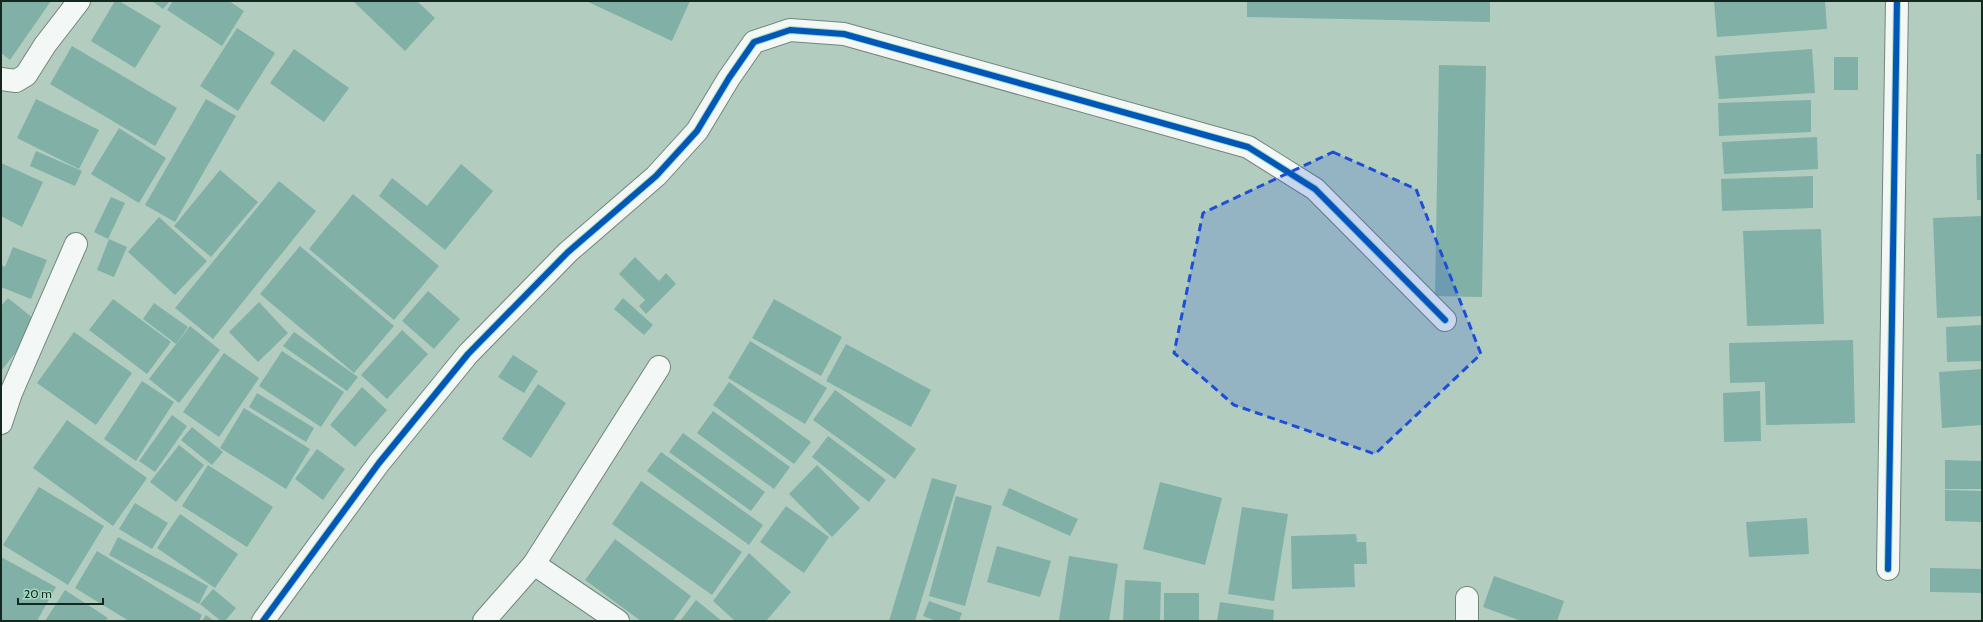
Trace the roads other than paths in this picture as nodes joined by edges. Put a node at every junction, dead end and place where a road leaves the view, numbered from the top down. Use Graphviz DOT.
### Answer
graph roads {
  1 [pos="79,1"];
  2 [pos="1897,1"];
  3 [pos="1,79"];
  4 [pos="76,244"];
  5 [pos="1445,320"];
  6 [pos="659,367"];
  7 [pos="1,424"];
  8 [pos="534,564"];
  9 [pos="1888,569"];
  10 [pos="1467,598"];
  11 [pos="263,621"];
  12 [pos="484,621"];
  13 [pos="618,621"];
  14 [pos="1467,621"];
  1 -- 3 [label="street"];
  2 -- 9 [label="street"];
  4 -- 7 [label="street"];
  5 -- 11 [label="street"];
  6 -- 8 [label="street"];
  8 -- 12 [label="street"];
  8 -- 13 [label="street"];
  10 -- 14 [label="street"];
}
